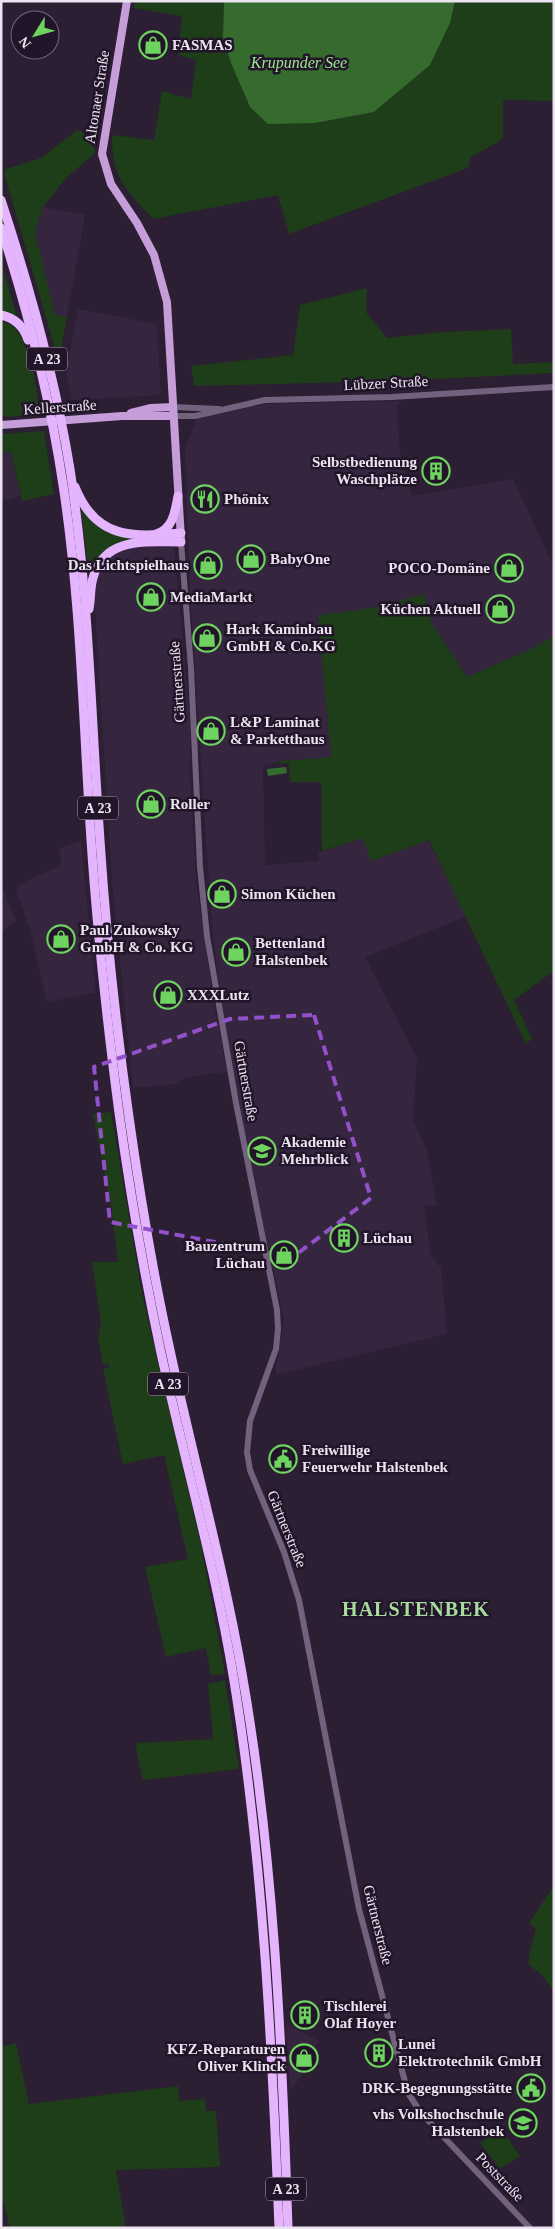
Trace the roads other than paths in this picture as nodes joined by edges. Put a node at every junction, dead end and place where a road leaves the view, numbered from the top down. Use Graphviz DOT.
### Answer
graph roads {
  1 [pos="127,1"];
  2 [pos="118,194"];
  3 [pos="1,200"];
  4 [pos="1,228"];
  5 [pos="1,315"];
  6 [pos="554,387"];
  7 [pos="46,392"];
  8 [pos="172,407"];
  9 [pos="220,409"];
  10 [pos="122,416"];
  11 [pos="173,416"];
  12 [pos="1,425"];
  13 [pos="69,466"];
  14 [pos="178,496"];
  15 [pos="149,535"];
  16 [pos="181,537"];
  17 [pos="87,624"];
  18 [pos="404,2078"];
  19 [pos="528,2225"];
  20 [pos="279,2228"];
  21 [pos="288,2228"];
  1 -- 2 [label="main road, Altonaer Straße"];
  2 -- 8 [label="main road, Gärtnerstraße"];
  3 -- 13 [label="highway, A 23"];
  4 -- 7 [label="highway, A 23"];
  5 -- 7 [label="highway"];
  6 -- 9 [label="street, Lübzer Straße"];
  7 -- 20 [label="highway, A 23"];
  8 -- 9 [label="street, Lübzer Straße"];
  8 -- 10 [label="main road, Kellerstraße"];
  8 -- 11 [label="main road, Gärtnerstraße"];
  9 -- 11 [label="street, Lübzer Straße"];
  10 -- 11 [label="main road, Kellerstraße"];
  10 -- 12 [label="main road, Kellerstraße"];
  11 -- 14 [label="main road, Gärtnerstraße"];
  13 -- 15 [label="highway"];
  13 -- 17 [label="highway, A 23"];
  14 -- 15 [label="highway"];
  14 -- 16 [label="main road, Gärtnerstraße"];
  15 -- 16 [label="highway"];
  16 -- 17 [label="highway"];
  16 -- 18 [label="street, Gärtnerstraße"];
  17 -- 21 [label="highway, A 23"];
  18 -- 19 [label="street, Poststraße"];
}
